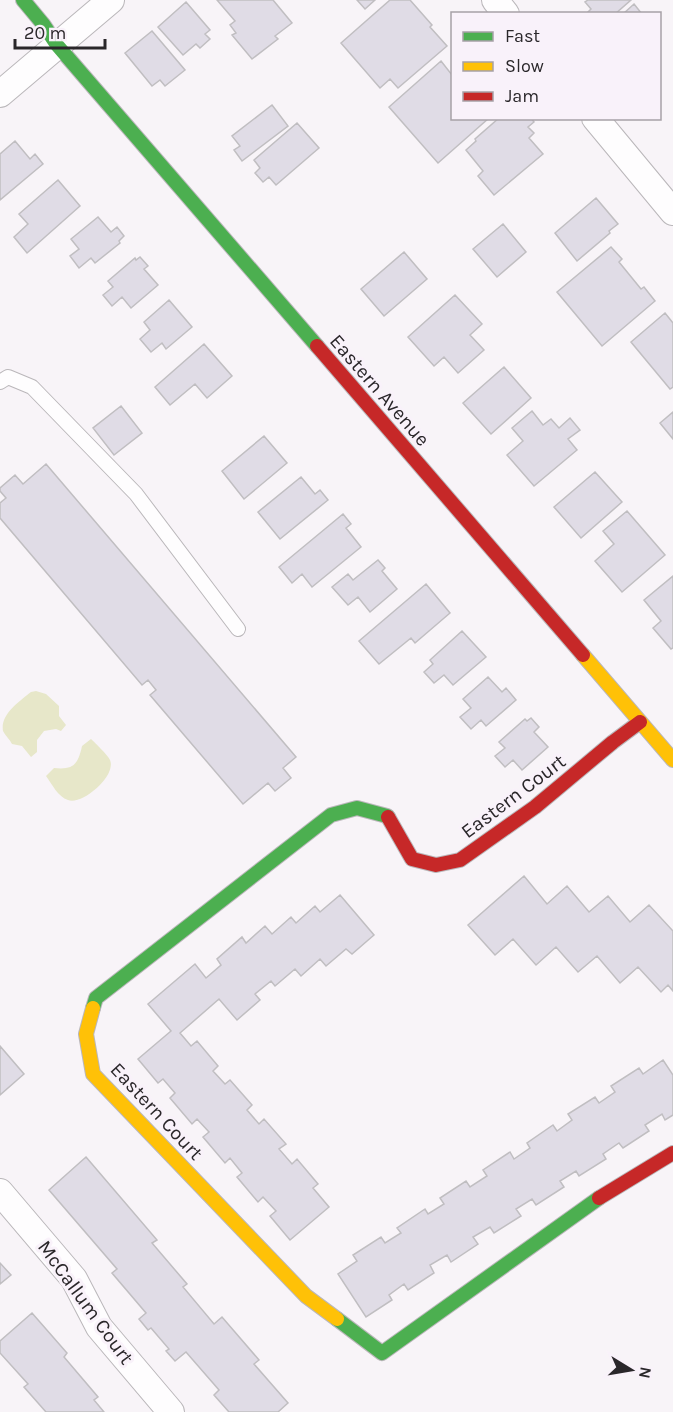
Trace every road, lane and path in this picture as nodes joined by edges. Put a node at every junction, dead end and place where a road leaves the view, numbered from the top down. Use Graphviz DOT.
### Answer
graph roads {
  1 [pos="23,0"];
  2 [pos="111,0"];
  3 [pos="495,0"];
  4 [pos="504,12"];
  5 [pos="57,45"];
  6 [pos="0,94"];
  7 [pos="597,120"];
  8 [pos="673,212"];
  9 [pos="0,382"];
  10 [pos="238,629"];
  11 [pos="640,722"];
  12 [pos="673,760"];
  13 [pos="673,1153"];
  14 [pos="0,1192"];
  15 [pos="171,1412"];
  1 -- 5 [label="street, Eastern Avenue"];
  2 -- 5 [label="street"];
  3 -- 4 [label="street"];
  5 -- 6 [label="street"];
  5 -- 11 [label="street, Eastern Avenue"];
  7 -- 8 [label="street"];
  9 -- 10 [label="lane"];
  11 -- 12 [label="street, Eastern Avenue"];
  11 -- 13 [label="street, Eastern Court"];
  14 -- 15 [label="street, McCallum Court"];
}
